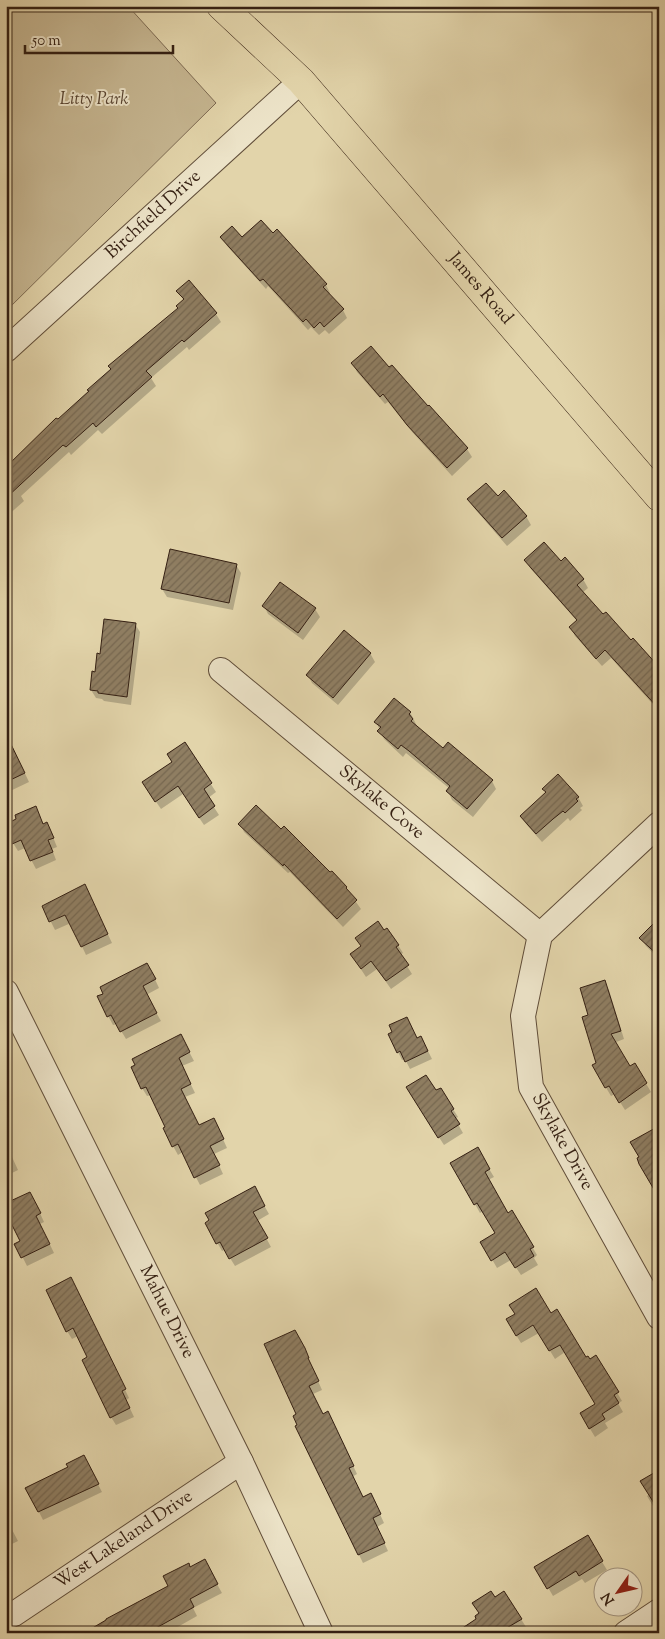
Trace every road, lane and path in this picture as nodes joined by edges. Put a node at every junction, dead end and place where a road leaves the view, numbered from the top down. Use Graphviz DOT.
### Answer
graph roads {
  1 [pos="221,6"];
  2 [pos="250,6"];
  3 [pos="300,81"];
  4 [pos="6,350"];
  5 [pos="659,497"];
  6 [pos="221,670"];
  7 [pos="659,824"];
  8 [pos="540,935"];
  9 [pos="6,992"];
  10 [pos="659,1317"];
  11 [pos="241,1462"];
  12 [pos="659,1611"];
  13 [pos="6,1617"];
  14 [pos="321,1633"];
  15 [pos="626,1633"];
  1 -- 3 [label="main road, James Road"];
  2 -- 3 [label="main road, James Road"];
  3 -- 4 [label="street, Birchfield Drive"];
  3 -- 5 [label="main road, James Road"];
  6 -- 8 [label="street, Skylake Cove"];
  7 -- 8 [label="street"];
  8 -- 10 [label="street, Skylake Drive"];
  9 -- 11 [label="street, Mahue Drive"];
  11 -- 13 [label="street, West Lakeland Drive"];
  11 -- 14 [label="street, Mahue Drive"];
  12 -- 15 [label="street"];
}
